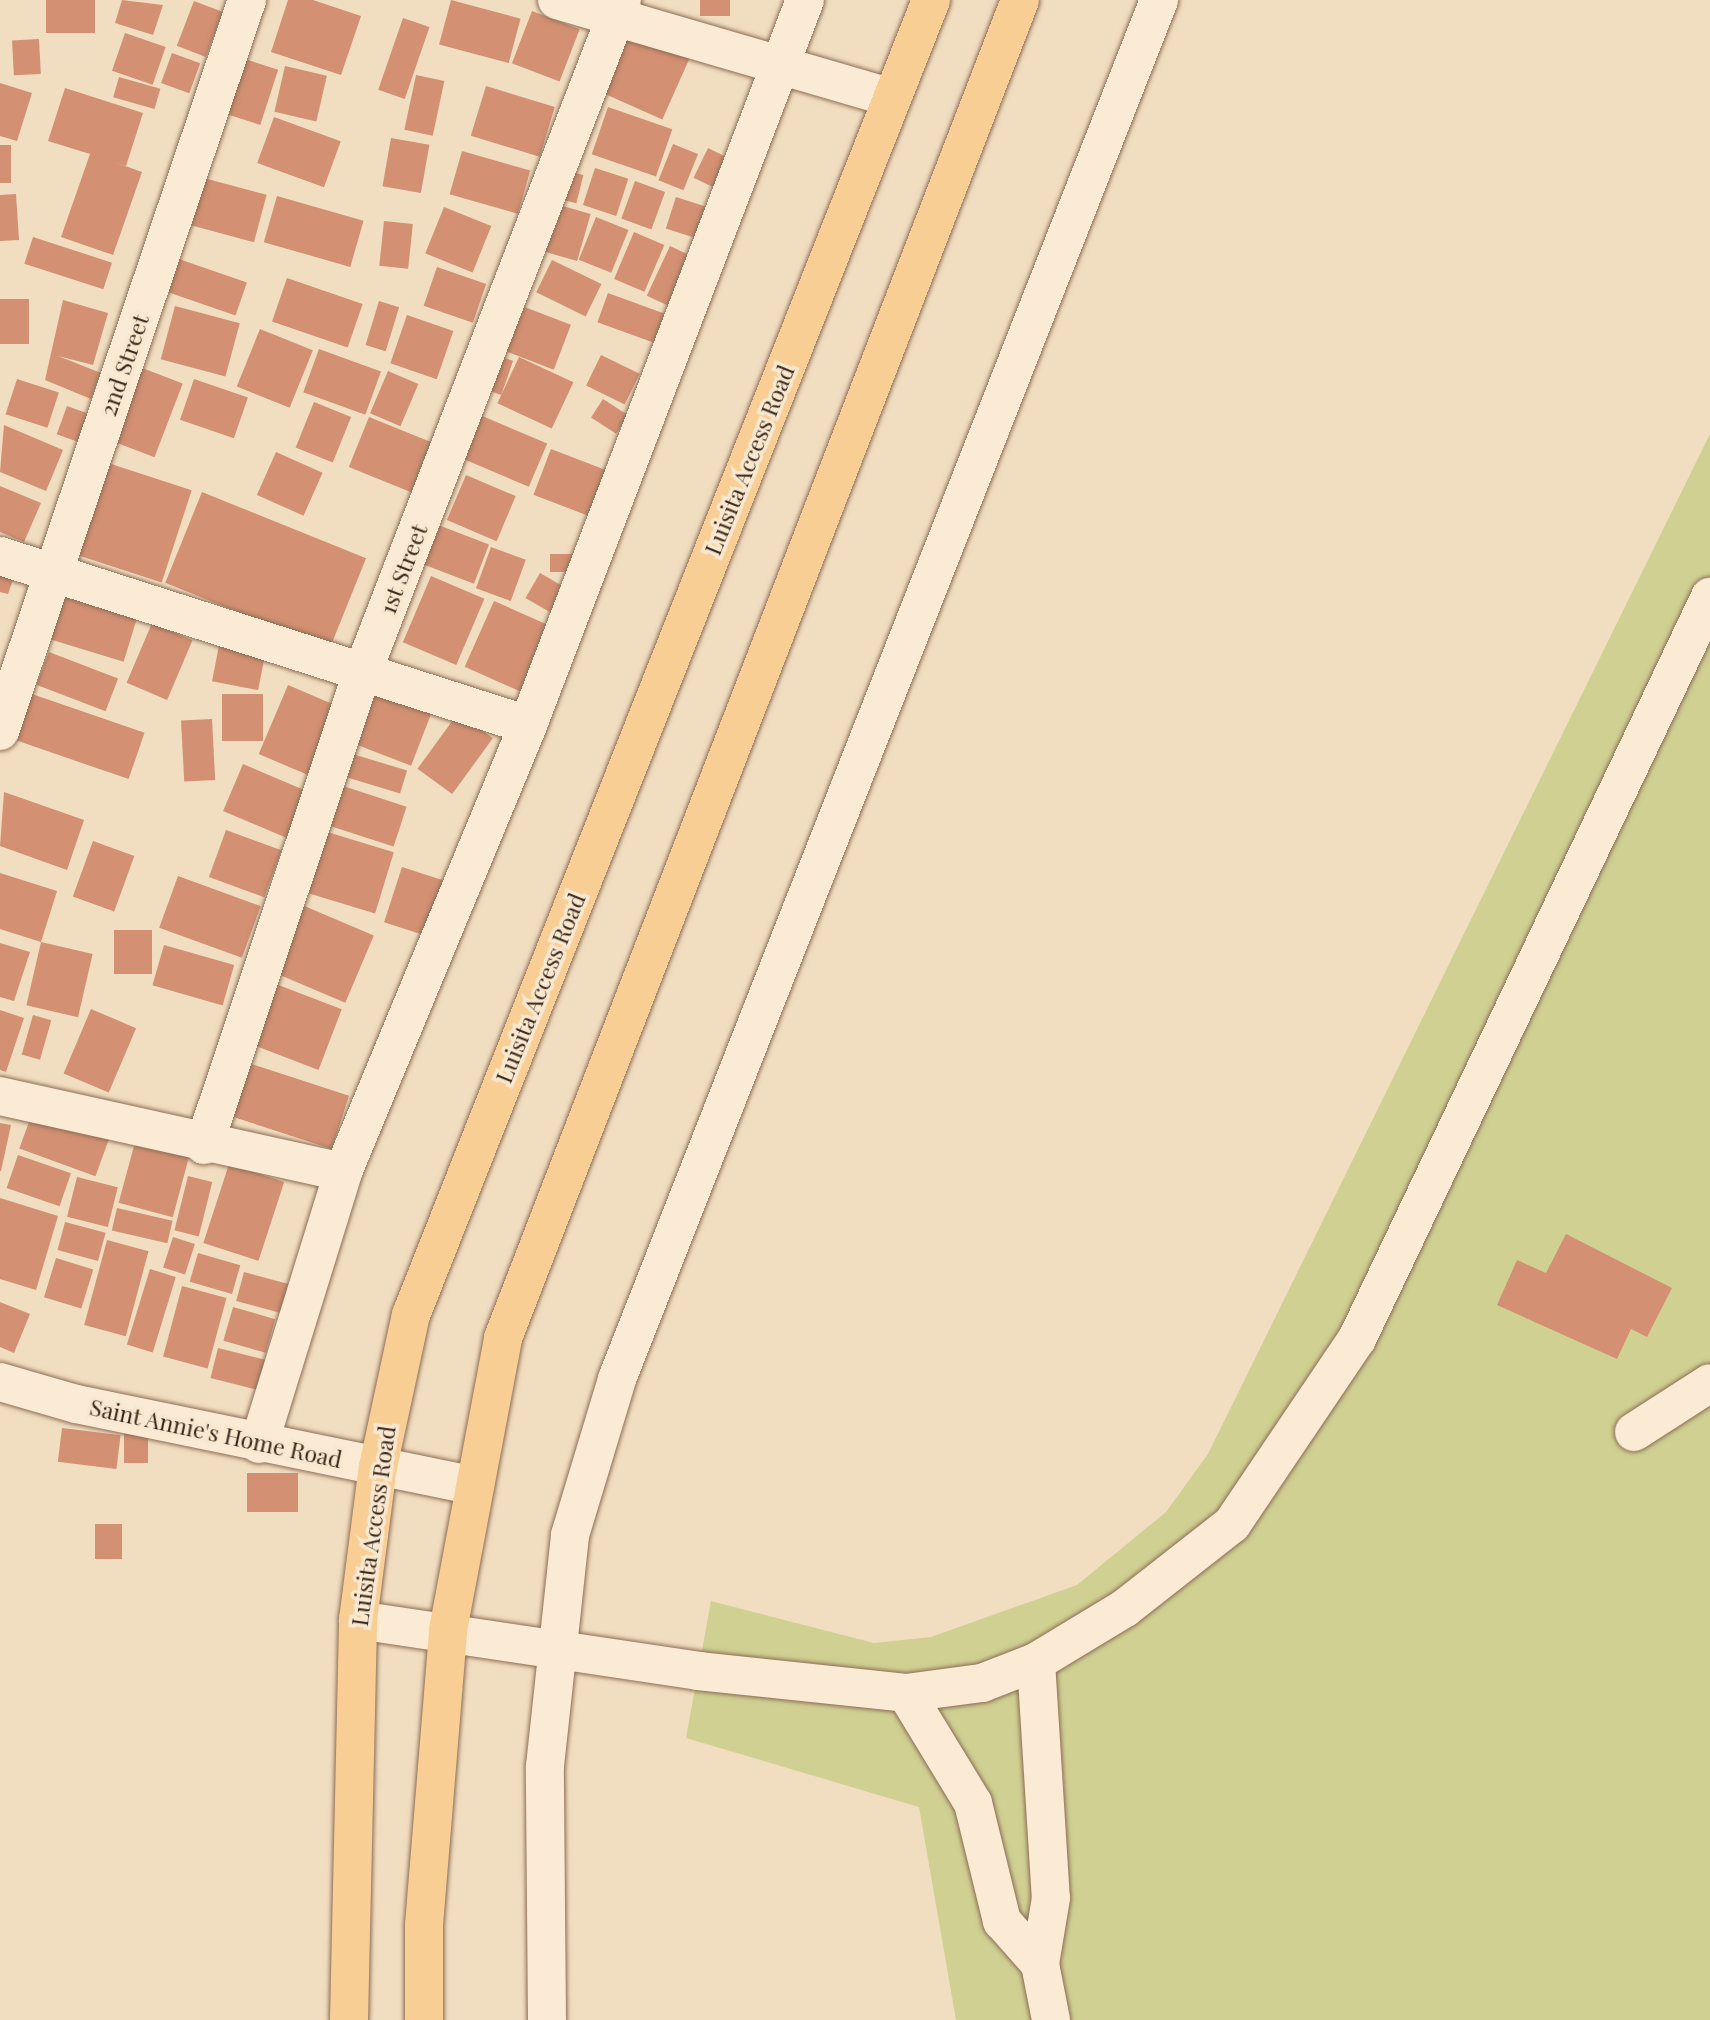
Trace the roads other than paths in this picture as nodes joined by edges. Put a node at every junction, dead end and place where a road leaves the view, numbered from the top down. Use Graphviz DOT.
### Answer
graph roads {
  1 [pos="247,0"];
  2 [pos="557,0"];
  3 [pos="805,0"];
  4 [pos="931,0"];
  5 [pos="1020,0"];
  6 [pos="1159,0"];
  7 [pos="619,9"];
  8 [pos="779,64"];
  9 [pos="892,98"];
  10 [pos="0,556"];
  11 [pos="53,576"];
  12 [pos="1710,597"];
  13 [pos="363,671"];
  14 [pos="528,725"];
  15 [pos="0,731"];
  16 [pos="0,1096"];
  17 [pos="204,1145"];
  18 [pos="343,1171"];
  19 [pos="0,1382"];
  20 [pos="1710,1383"];
  21 [pos="1634,1432"];
  22 [pos="259,1444"];
  23 [pos="378,1466"];
  24 [pos="475,1486"];
  25 [pos="358,1620"];
  26 [pos="448,1630"];
  27 [pos="558,1647"];
  28 [pos="1036,1662"];
  29 [pos="906,1693"];
  30 [pos="1040,1964"];
  31 [pos="349,2020"];
  32 [pos="424,2020"];
  33 [pos="547,2020"];
  34 [pos="1051,2020"];
  1 -- 11 [label="street, 2nd Street"];
  2 -- 7 [label="street"];
  3 -- 8 [label="street"];
  4 -- 9 [label="main road, Luisita Access Road"];
  5 -- 24 [label="main road"];
  6 -- 27 [label="street"];
  7 -- 8 [label="street"];
  7 -- 13 [label="street, 1st Street"];
  8 -- 9 [label="street"];
  8 -- 14 [label="street"];
  9 -- 23 [label="main road, Luisita Access Road"];
  10 -- 11 [label="street"];
  11 -- 13 [label="street"];
  11 -- 15 [label="street, 2nd Street"];
  12 -- 28 [label="street"];
  13 -- 14 [label="street"];
  13 -- 17 [label="street, 1st Street"];
  14 -- 18 [label="street"];
  16 -- 17 [label="street"];
  17 -- 18 [label="street"];
  18 -- 22 [label="street"];
  19 -- 22 [label="street, Saint Annie's Home Road"];
  20 -- 21 [label="street"];
  22 -- 23 [label="street, Saint Annie's Home Road"];
  23 -- 24 [label="street, Saint Annie's Home Road"];
  23 -- 25 [label="main road, Luisita Access Road"];
  24 -- 26 [label="main road"];
  25 -- 26 [label="street"];
  25 -- 31 [label="main road, Luisita Access Road"];
  26 -- 27 [label="street"];
  26 -- 32 [label="main road"];
  27 -- 29 [label="street"];
  27 -- 33 [label="street"];
  28 -- 29 [label="street"];
  28 -- 30 [label="street"];
  29 -- 30 [label="street"];
  30 -- 34 [label="street"];
}
